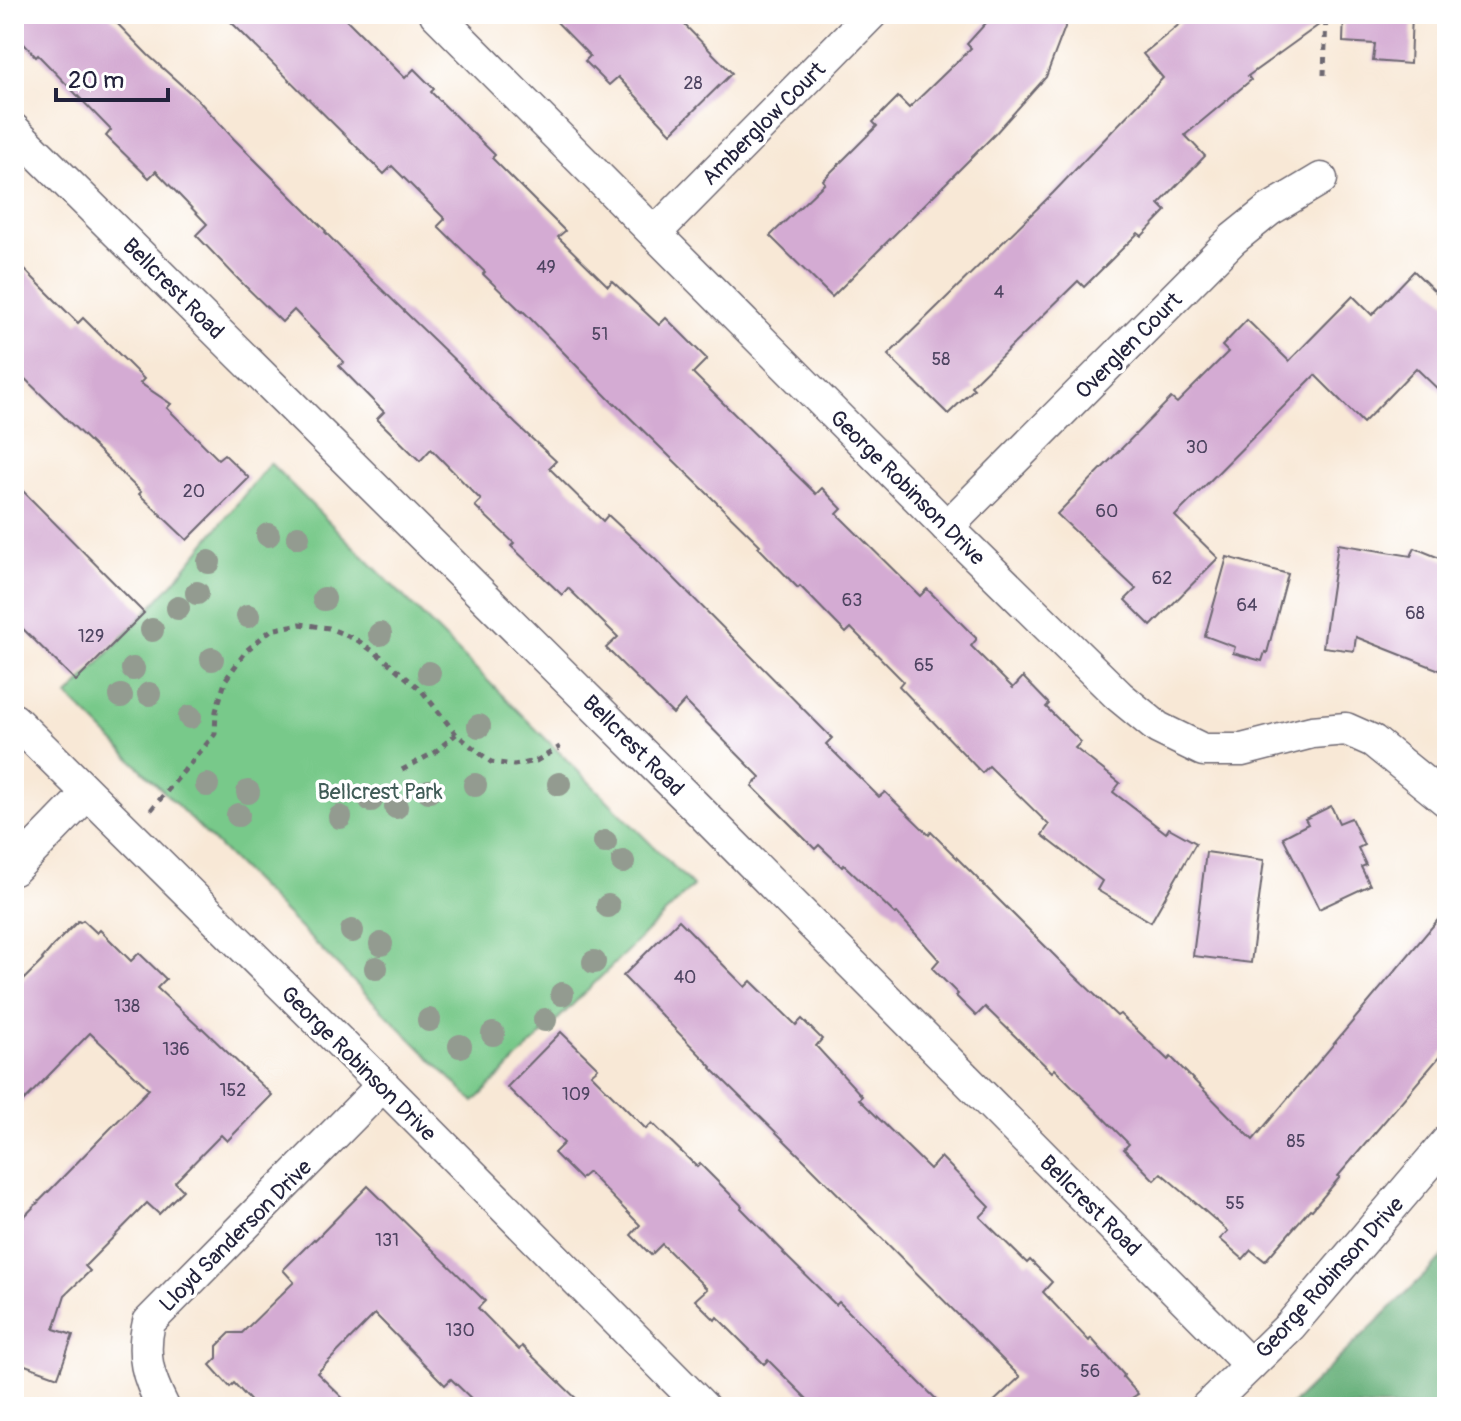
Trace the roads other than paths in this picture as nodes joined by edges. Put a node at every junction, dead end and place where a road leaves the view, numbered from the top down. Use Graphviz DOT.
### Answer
graph roads {
  1 [pos="436,14"];
  2 [pos="871,14"];
  3 [pos="14,130"];
  4 [pos="1321,179"];
  5 [pos="655,233"];
  6 [pos="947,527"];
  7 [pos="14,720"];
  8 [pos="87,794"];
  9 [pos="1447,801"];
  10 [pos="14,869"];
  11 [pos="383,1085"];
  12 [pos="1447,1142"];
  13 [pos="1250,1365"];
  14 [pos="163,1407"];
  15 [pos="703,1407"];
  16 [pos="1207,1407"];
  1 -- 5 [label="street, George Robinson Drive"];
  2 -- 5 [label="street, Amberglow Court"];
  3 -- 13 [label="street, Bellcrest Road"];
  4 -- 6 [label="street, Overglen Court"];
  5 -- 6 [label="street, George Robinson Drive"];
  6 -- 9 [label="street, George Robinson Drive"];
  7 -- 8 [label="street, George Robinson Drive"];
  8 -- 10 [label="street"];
  8 -- 11 [label="street, George Robinson Drive"];
  11 -- 14 [label="street, Lloyd Sanderson Drive"];
  11 -- 15 [label="street, George Robinson Drive"];
  12 -- 13 [label="street, George Robinson Drive"];
  13 -- 16 [label="street, George Robinson Drive"];
}
